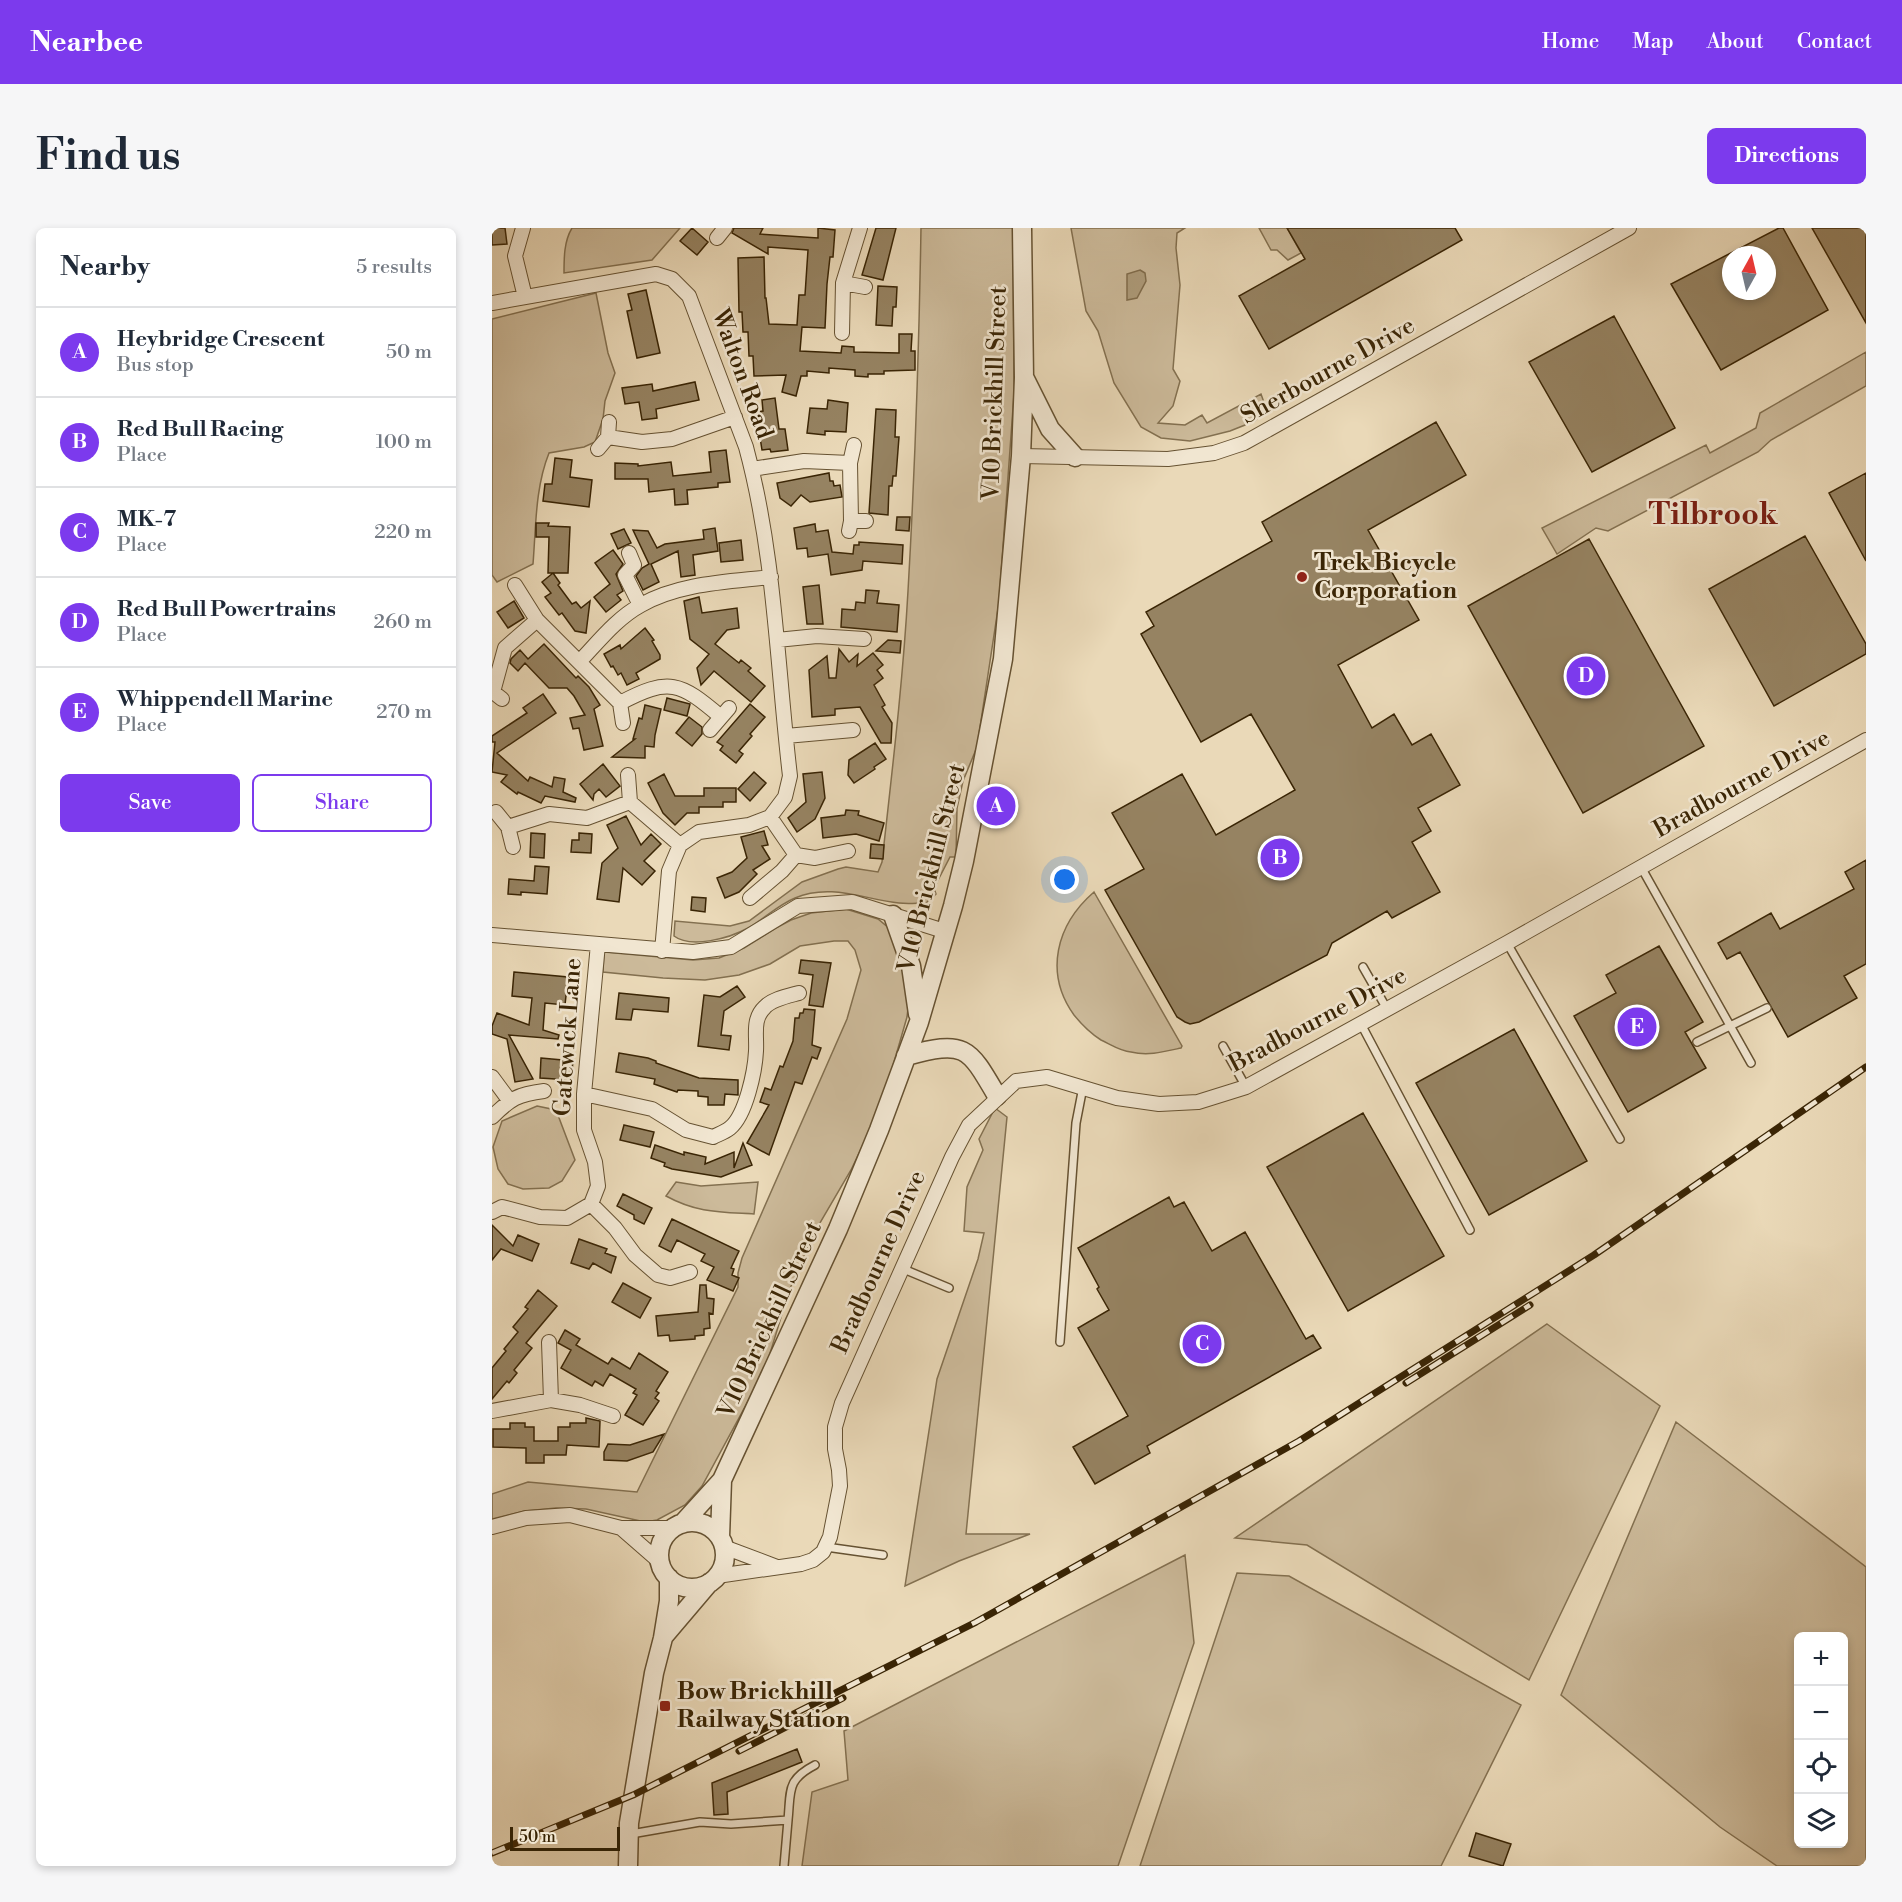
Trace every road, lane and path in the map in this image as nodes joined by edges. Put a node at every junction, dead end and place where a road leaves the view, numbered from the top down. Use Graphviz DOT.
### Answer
graph roads {
  1 [pos="523,228"];
  2 [pos="860,228"];
  3 [pos="1022,228"];
  4 [pos="1629,228"];
  5 [pos="843,283"];
  6 [pos="865,287"];
  7 [pos="525,297"];
  8 [pos="492,303"];
  9 [pos="842,333"];
  10 [pos="1024,378"];
  11 [pos="735,417"];
  12 [pos="609,422"];
  13 [pos="608,437"];
  14 [pos="854,445"];
  15 [pos="598,448"];
  16 [pos="1021,456"];
  17 [pos="1075,458"];
  18 [pos="850,463"];
  19 [pos="752,469"];
  20 [pos="866,521"];
  21 [pos="629,553"];
  22 [pos="771,577"];
  23 [pos="515,585"];
  24 [pos="640,605"];
  25 [pos="537,620"];
  26 [pos="864,639"];
  27 [pos="777,640"];
  28 [pos="580,661"];
  29 [pos="498,695"];
  30 [pos="620,703"];
  31 [pos="623,723"];
  32 [pos="710,730"];
  33 [pos="853,730"];
  34 [pos="786,736"];
  35 [pos="1866,740"];
  36 [pos="628,775"];
  37 [pos="630,802"];
  38 [pos="496,812"];
  39 [pos="770,817"];
  40 [pos="508,827"];
  41 [pos="680,845"];
  42 [pos="513,847"];
  43 [pos="848,850"];
  44 [pos="796,855"];
  45 [pos="1641,867"];
  46 [pos="750,898"];
  47 [pos="893,915"];
  48 [pos="944,931"];
  49 [pos="492,935"];
  50 [pos="1507,943"];
  51 [pos="598,944"];
  52 [pos="662,951"];
  53 [pos="1363,967"];
  54 [pos="799,993"];
  55 [pos="1767,1008"];
  56 [pos="1388,1009"];
  57 [pos="919,1022"];
  58 [pos="1361,1024"];
  59 [pos="1731,1026"];
  60 [pos="1697,1042"];
  61 [pos="1222,1046"];
  62 [pos="906,1056"];
  63 [pos="1751,1063"];
  64 [pos="492,1077"];
  65 [pos="1083,1087"];
  66 [pos="1246,1087"];
  67 [pos="544,1091"];
  68 [pos="584,1094"];
  69 [pos="997,1096"];
  70 [pos="509,1100"];
  71 [pos="492,1117"];
  72 [pos="1620,1139"];
  73 [pos="591,1204"];
  74 [pos="492,1212"];
  75 [pos="1470,1230"];
  76 [pos="901,1268"];
  77 [pos="690,1272"];
  78 [pos="949,1287"];
  79 [pos="549,1342"];
  80 [pos="1060,1342"];
  81 [pos="551,1400"];
  82 [pos="492,1411"];
  83 [pos="613,1416"];
  84 [pos="722,1480"];
  85 [pos="678,1526"];
  86 [pos="492,1527"];
  87 [pos="621,1528"];
  88 [pos="722,1542"];
  89 [pos="826,1547"];
  90 [pos="884,1555"];
  91 [pos="777,1567"];
  92 [pos="664,1570"];
  93 [pos="713,1580"];
  94 [pos="663,1638"];
  95 [pos="815,1765"];
  96 [pos="788,1820"];
  97 [pos="628,1834"];
  98 [pos="628,1866"];
  99 [pos="784,1866"];
  1 -- 7 [label="street"];
  2 -- 5 [label="street"];
  3 -- 10 [label="street, V10 Brickhill Street"];
  4 -- 17 [label="street, Sherbourne Drive"];
  5 -- 6 [label="street"];
  5 -- 9 [label="street"];
  7 -- 8 [label="street, Walton Road"];
  7 -- 11 [label="street, Walton Road"];
  10 -- 16 [label="street, V10 Brickhill Street"];
  10 -- 17 [label="street"];
  11 -- 13 [label="street"];
  11 -- 19 [label="street, Walton Road"];
  12 -- 13 [label="street"];
  13 -- 15 [label="street"];
  14 -- 18 [label="street"];
  16 -- 17 [label="street, Sherbourne Drive"];
  16 -- 48 [label="street, V10 Brickhill Street"];
  18 -- 19 [label="street"];
  18 -- 20 [label="street"];
  19 -- 22 [label="street, Walton Road"];
  21 -- 24 [label="street"];
  22 -- 24 [label="street"];
  22 -- 27 [label="street, Walton Road"];
  23 -- 25 [label="street"];
  24 -- 28 [label="street"];
  25 -- 28 [label="street"];
  25 -- 29 [label="street"];
  26 -- 27 [label="street"];
  27 -- 34 [label="street, Walton Road"];
  28 -- 30 [label="street"];
  30 -- 31 [label="street"];
  30 -- 32 [label="street"];
  33 -- 34 [label="street"];
  34 -- 39 [label="street, Walton Road"];
  35 -- 45 [label="street, Bradbourne Drive"];
  36 -- 37 [label="street"];
  37 -- 40 [label="street"];
  37 -- 41 [label="street"];
  38 -- 40 [label="street"];
  39 -- 41 [label="street"];
  39 -- 44 [label="street"];
  40 -- 42 [label="street"];
  41 -- 52 [label="street"];
  43 -- 44 [label="street"];
  44 -- 46 [label="street"];
  45 -- 50 [label="street, Bradbourne Drive"];
  45 -- 59 [label="lane"];
  47 -- 48 [label="street"];
  47 -- 52 [label="street"];
  47 -- 57 [label="street"];
  48 -- 57 [label="street, V10 Brickhill Street"];
  49 -- 51 [label="street"];
  50 -- 56 [label="street, Bradbourne Drive"];
  50 -- 72 [label="lane"];
  51 -- 52 [label="street"];
  51 -- 68 [label="street, Gatewick Lane"];
  53 -- 56 [label="lane"];
  54 -- 68 [label="street"];
  55 -- 59 [label="lane"];
  56 -- 58 [label="street, Bradbourne Drive"];
  57 -- 62 [label="street, V10 Brickhill Street"];
  58 -- 66 [label="street, Bradbourne Drive"];
  58 -- 75 [label="lane"];
  59 -- 60 [label="lane"];
  59 -- 63 [label="lane"];
  61 -- 66 [label="lane"];
  62 -- 69 [label="street"];
  62 -- 84 [label="street, V10 Brickhill Street"];
  64 -- 70 [label="street"];
  65 -- 66 [label="street, Bradbourne Drive"];
  65 -- 69 [label="street, Bradbourne Drive"];
  65 -- 80 [label="lane"];
  67 -- 70 [label="street"];
  68 -- 73 [label="street, Gatewick Lane"];
  69 -- 76 [label="street, Bradbourne Drive"];
  70 -- 71 [label="street"];
  73 -- 74 [label="street"];
  73 -- 77 [label="street"];
  76 -- 78 [label="lane"];
  76 -- 89 [label="street, Bradbourne Drive"];
  79 -- 81 [label="street"];
  81 -- 82 [label="street"];
  81 -- 83 [label="street"];
  84 -- 85 [label="street, V10 Brickhill Street"];
  84 -- 88 [label="street, V10 Brickhill Street"];
  85 -- 87 [label="street"];
  85 -- 88 [label="street"];
  85 -- 92 [label="street"];
  86 -- 87 [label="street"];
  87 -- 92 [label="street"];
  88 -- 91 [label="street"];
  88 -- 93 [label="street"];
  89 -- 90 [label="lane"];
  89 -- 91 [label="street"];
  91 -- 93 [label="street"];
  92 -- 93 [label="street"];
  92 -- 94 [label="street"];
  93 -- 94 [label="street"];
  94 -- 97 [label="street"];
  95 -- 96 [label="lane"];
  96 -- 97 [label="lane"];
  96 -- 99 [label="lane"];
  97 -- 98 [label="street"];
}
